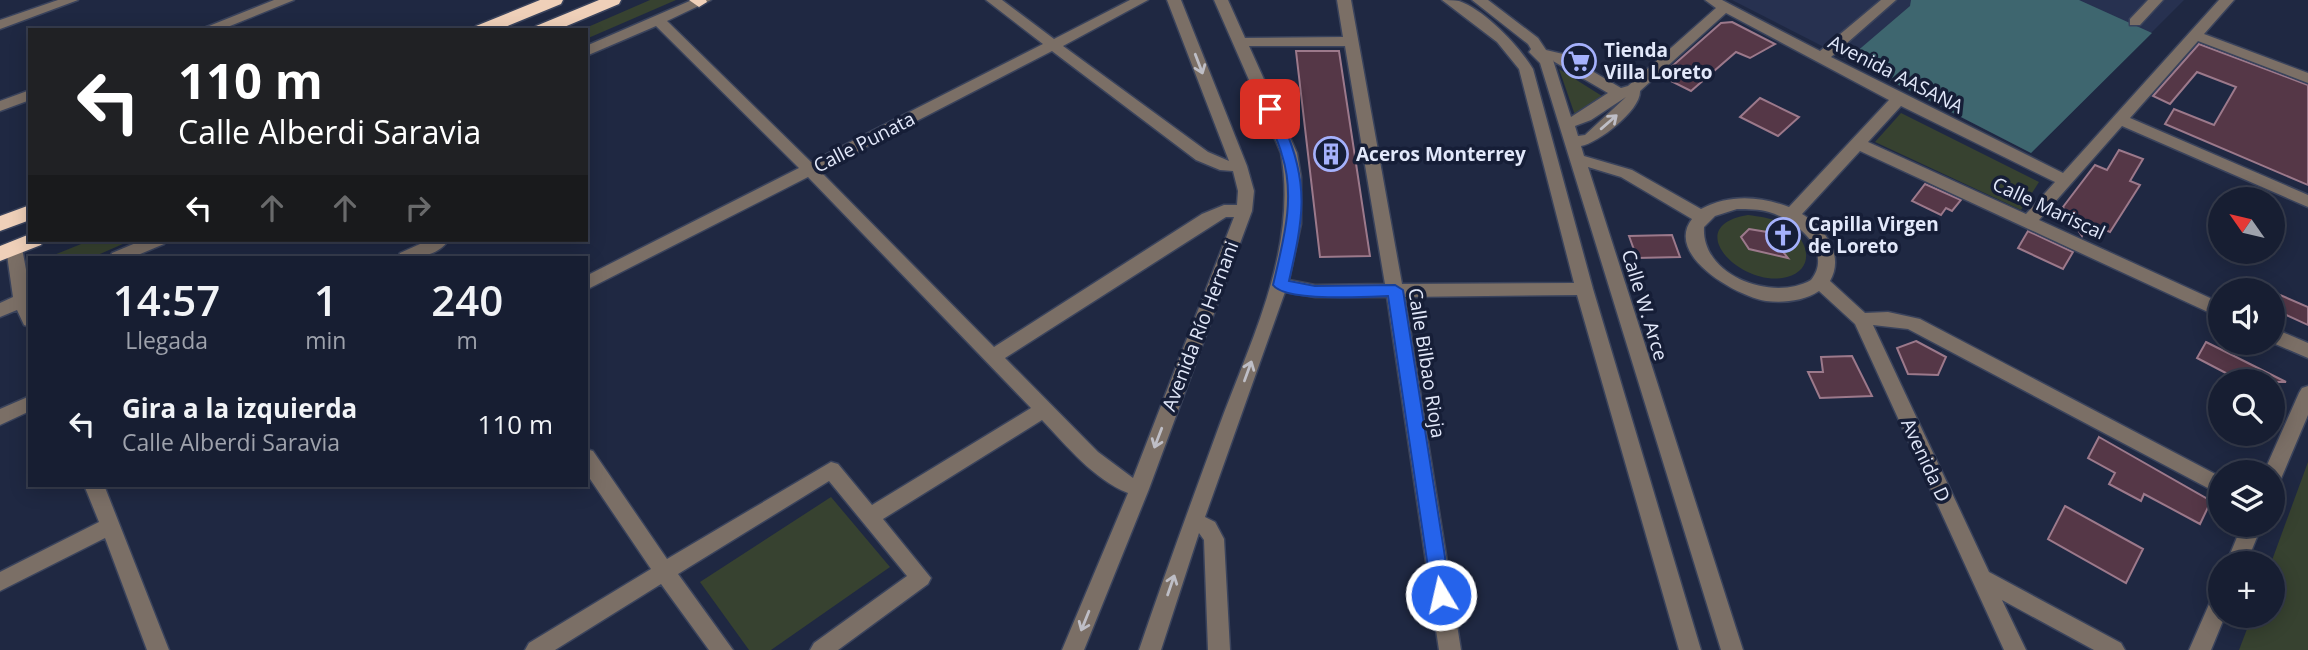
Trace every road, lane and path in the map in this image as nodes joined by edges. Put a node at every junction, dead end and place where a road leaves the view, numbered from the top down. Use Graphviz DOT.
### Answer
graph roads {
  1 [pos="71,0"];
  2 [pos="287,0"];
  3 [pos="555,0"];
  4 [pos="613,0"];
  5 [pos="993,0"];
  6 [pos="1141,0"];
  7 [pos="1174,0"];
  8 [pos="1221,0"];
  9 [pos="1344,0"];
  10 [pos="1449,0"];
  11 [pos="1479,0"];
  12 [pos="1889,0"];
  13 [pos="2156,0"];
  14 [pos="2227,0"];
  15 [pos="700,1"];
  16 [pos="1718,3"];
  17 [pos="658,20"];
  18 [pos="2135,22"];
  19 [pos="0,25"];
  20 [pos="211,28"];
  21 [pos="487,28"];
  22 [pos="546,28"];
  23 [pos="2197,36"];
  24 [pos="1350,41"];
  25 [pos="1241,42"];
  26 [pos="1054,45"];
  27 [pos="588,51"];
  28 [pos="1541,52"];
  29 [pos="1518,53"];
  30 [pos="1821,58"];
  31 [pos="2308,78"];
  32 [pos="1625,91"];
  33 [pos="28,96"];
  34 [pos="1899,99"];
  35 [pos="0,106"];
  36 [pos="2121,120"];
  37 [pos="1566,123"];
  38 [pos="1572,142"];
  39 [pos="1859,144"];
  40 [pos="1578,161"];
  41 [pos="1239,166"];
  42 [pos="810,170"];
  43 [pos="2065,180"];
  44 [pos="2308,201"];
  45 [pos="1244,211"];
  46 [pos="28,213"];
  47 [pos="1791,215"];
  48 [pos="1702,217"];
  49 [pos="2028,222"];
  50 [pos="0,224"];
  51 [pos="29,242"];
  52 [pos="153,242"];
  53 [pos="436,242"];
  54 [pos="7,251"];
  55 [pos="120,256"];
  56 [pos="408,256"];
  57 [pos="1820,282"];
  58 [pos="588,283"];
  59 [pos="1280,285"];
  60 [pos="1584,289"];
  61 [pos="1395,290"];
  62 [pos="26,298"];
  63 [pos="2208,305"];
  64 [pos="0,310"];
  65 [pos="1862,320"];
  66 [pos="2285,340"];
  67 [pos="2308,351"];
  68 [pos="992,357"];
  69 [pos="2308,393"];
  70 [pos="28,404"];
  71 [pos="1044,409"];
  72 [pos="0,417"];
  73 [pos="588,460"];
  74 [pos="2279,460"];
  75 [pos="2208,480"];
  76 [pos="95,487"];
  77 [pos="1139,489"];
  78 [pos="871,516"];
  79 [pos="1193,521"];
  80 [pos="110,526"];
  81 [pos="664,572"];
  82 [pos="1979,577"];
  83 [pos="0,582"];
  84 [pos="2209,628"];
  85 [pos="158,650"];
  86 [pos="536,650"];
  87 [pos="722,650"];
  88 [pos="821,650"];
  89 [pos="1073,650"];
  90 [pos="1150,650"];
  91 [pos="1219,650"];
  92 [pos="1450,650"];
  93 [pos="1690,650"];
  94 [pos="1732,650"];
  95 [pos="2015,650"];
  96 [pos="2113,650"];
  97 [pos="2200,650"];
  1 -- 19 [label="street"];
  2 -- 20 [label="street"];
  3 -- 21 [label="highway"];
  4 -- 22 [label="highway"];
  5 -- 26 [label="street"];
  6 -- 26 [label="street, Calle Punata"];
  7 -- 41 [label="street, Avenida Río Hernani, one-way"];
  8 -- 25 [label="street"];
  9 -- 24 [label="street, Calle Bilbao Rioja"];
  10 -- 29 [label="street"];
  11 -- 28 [label="street, Calle W. Arce"];
  12 -- 30 [label="street"];
  13 -- 18 [label="street"];
  14 -- 23 [label="street"];
  15 -- 17 [label="street"];
  16 -- 30 [label="street, Avenida AASANA"];
  16 -- 32 [label="street"];
  17 -- 27 [label="street"];
  17 -- 42 [label="street"];
  23 -- 31 [label="street"];
  23 -- 36 [label="street"];
  24 -- 25 [label="street"];
  24 -- 61 [label="street, Calle Bilbao Rioja"];
  25 -- 59 [label="street"];
  26 -- 41 [label="street"];
  26 -- 42 [label="street, Calle Punata"];
  28 -- 29 [label="street"];
  28 -- 32 [label="street"];
  28 -- 37 [label="street, Calle W. Arce"];
  29 -- 60 [label="street"];
  30 -- 34 [label="street, Avenida AASANA"];
  32 -- 37 [label="street"];
  38 -- 32 [label="street, one-way"];
  33 -- 35 [label="street"];
  34 -- 39 [label="street"];
  34 -- 43 [label="street, Avenida AASANA"];
  36 -- 43 [label="street"];
  36 -- 44 [label="street"];
  37 -- 38 [label="street, Calle W. Arce"];
  38 -- 40 [label="street, Calle W. Arce"];
  39 -- 47 [label="street"];
  39 -- 49 [label="street, Calle Mariscal"];
  40 -- 48 [label="street"];
  40 -- 94 [label="street, Calle W. Arce"];
  41 -- 45 [label="street, Avenida Río Hernani"];
  42 -- 58 [label="street, Calle Punata"];
  42 -- 68 [label="street"];
  43 -- 49 [label="street"];
  45 -- 68 [label="street"];
  45 -- 77 [label="street, Avenida Río Hernani, one-way"];
  46 -- 50 [label="highway"];
  47 -- 48 [label="street"];
  47 -- 57 [label="street"];
  48 -- 57 [label="street"];
  49 -- 63 [label="street, Calle Mariscal"];
  51 -- 54 [label="highway"];
  52 -- 55 [label="street"];
  53 -- 56 [label="street"];
  54 -- 62 [label="street"];
  57 -- 65 [label="street, Avenida D"];
  59 -- 61 [label="street"];
  79 -- 59 [label="street, one-way"];
  60 -- 61 [label="street"];
  60 -- 93 [label="street"];
  61 -- 92 [label="street, Calle Bilbao Rioja"];
  62 -- 64 [label="street"];
  65 -- 75 [label="street"];
  65 -- 82 [label="street, Avenida D"];
  66 -- 67 [label="street"];
  68 -- 71 [label="street"];
  69 -- 74 [label="street"];
  70 -- 72 [label="street"];
  71 -- 77 [label="street"];
  71 -- 78 [label="street"];
  73 -- 81 [label="street"];
  76 -- 80 [label="street"];
  77 -- 89 [label="street, Avenida Río Hernani, one-way"];
  78 -- 81 [label="street"];
  78 -- 88 [label="street"];
  90 -- 79 [label="street, one-way"];
  79 -- 91 [label="street"];
  80 -- 83 [label="street"];
  80 -- 85 [label="street"];
  81 -- 86 [label="street"];
  81 -- 87 [label="street"];
  82 -- 95 [label="street, Avenida D"];
  82 -- 96 [label="street"];
  84 -- 97 [label="street"];
}
